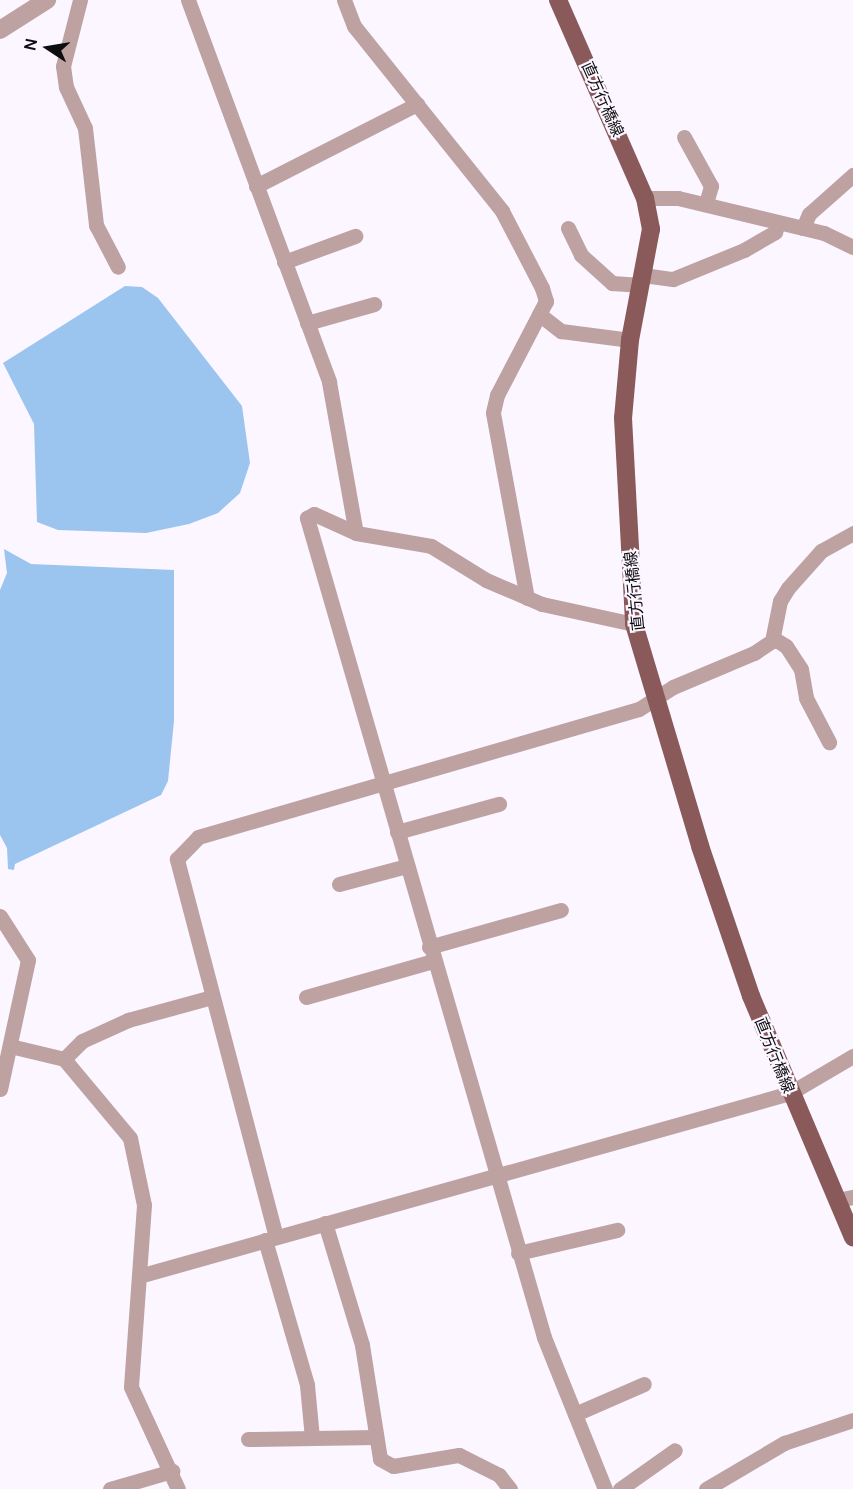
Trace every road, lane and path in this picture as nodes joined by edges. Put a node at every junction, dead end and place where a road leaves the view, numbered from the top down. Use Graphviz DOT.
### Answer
graph roads {
  1 [pos="47,0"];
  2 [pos="80,0"];
  3 [pos="188,0"];
  4 [pos="344,0"];
  5 [pos="558,0"];
  6 [pos="0,30"];
  7 [pos="417,104"];
  8 [pos="684,137"];
  9 [pos="853,175"];
  10 [pos="256,186"];
  11 [pos="645,198"];
  12 [pos="706,204"];
  13 [pos="778,222"];
  14 [pos="568,228"];
  15 [pos="803,228"];
  16 [pos="355,236"];
  17 [pos="853,247"];
  18 [pos="284,262"];
  19 [pos="118,267"];
  20 [pos="642,280"];
  21 [pos="375,304"];
  22 [pos="539,314"];
  23 [pos="307,324"];
  24 [pos="630,340"];
  25 [pos="356,532"];
  26 [pos="853,533"];
  27 [pos="527,598"];
  28 [pos="634,624"];
  29 [pos="773,638"];
  30 [pos="657,699"];
  31 [pos="829,742"];
  32 [pos="383,782"];
  33 [pos="499,804"];
  34 [pos="397,832"];
  35 [pos="406,866"];
  36 [pos="339,884"];
  37 [pos="561,910"];
  38 [pos="3,922"];
  39 [pos="431,954"];
  40 [pos="212,997"];
  41 [pos="306,997"];
  42 [pos="10,1046"];
  43 [pos="853,1056"];
  44 [pos="64,1059"];
  45 [pos="0,1089"];
  46 [pos="790,1093"];
  47 [pos="494,1175"];
  48 [pos="845,1199"];
  49 [pos="325,1223"];
  50 [pos="617,1230"];
  51 [pos="270,1238"];
  52 [pos="853,1238"];
  53 [pos="518,1253"];
  54 [pos="139,1276"];
  55 [pos="644,1384"];
  56 [pos="575,1414"];
  57 [pos="853,1420"];
  58 [pos="376,1437"];
  59 [pos="312,1438"];
  60 [pos="249,1439"];
  61 [pos="675,1450"];
  62 [pos="172,1471"];
  63 [pos="110,1489"];
  64 [pos="178,1489"];
  65 [pos="510,1489"];
  66 [pos="605,1489"];
  67 [pos="620,1489"];
  68 [pos="706,1489"];
  1 -- 6 [label="street"];
  2 -- 19 [label="street"];
  3 -- 10 [label="street"];
  4 -- 7 [label="street"];
  5 -- 11 [label="main road, 直方行橋線"];
  7 -- 10 [label="street"];
  7 -- 22 [label="street"];
  8 -- 12 [label="street"];
  9 -- 15 [label="street"];
  10 -- 18 [label="street"];
  11 -- 12 [label="street"];
  11 -- 20 [label="main road, 直方行橋線"];
  12 -- 13 [label="street"];
  13 -- 15 [label="street"];
  13 -- 20 [label="street"];
  14 -- 20 [label="street"];
  15 -- 17 [label="street"];
  16 -- 18 [label="street"];
  18 -- 23 [label="street"];
  20 -- 24 [label="main road, 直方行橋線"];
  21 -- 23 [label="street"];
  22 -- 24 [label="street"];
  22 -- 27 [label="street"];
  23 -- 25 [label="street"];
  24 -- 28 [label="main road, 直方行橋線"];
  25 -- 27 [label="street"];
  25 -- 32 [label="street"];
  26 -- 29 [label="street"];
  27 -- 28 [label="street"];
  28 -- 30 [label="main road, 直方行橋線"];
  29 -- 30 [label="street"];
  29 -- 31 [label="street"];
  30 -- 32 [label="street"];
  30 -- 46 [label="main road, 直方行橋線"];
  32 -- 34 [label="street"];
  32 -- 40 [label="street"];
  33 -- 34 [label="street"];
  34 -- 35 [label="street"];
  35 -- 36 [label="street"];
  35 -- 39 [label="street"];
  37 -- 39 [label="street"];
  38 -- 42 [label="street"];
  39 -- 41 [label="street"];
  39 -- 47 [label="street"];
  40 -- 44 [label="street"];
  40 -- 51 [label="street"];
  42 -- 44 [label="street"];
  42 -- 45 [label="street"];
  43 -- 46 [label="street"];
  44 -- 54 [label="street"];
  46 -- 47 [label="street"];
  46 -- 48 [label="main road, 直方行橋線"];
  47 -- 49 [label="street"];
  47 -- 53 [label="street"];
  48 -- 52 [label="main road, 直方行橋線"];
  49 -- 51 [label="street"];
  49 -- 58 [label="street"];
  50 -- 53 [label="street"];
  51 -- 54 [label="street"];
  51 -- 59 [label="street"];
  53 -- 56 [label="street"];
  54 -- 62 [label="street"];
  55 -- 56 [label="street"];
  56 -- 66 [label="street"];
  57 -- 68 [label="street"];
  58 -- 59 [label="street"];
  58 -- 65 [label="street"];
  59 -- 60 [label="street"];
  61 -- 67 [label="street"];
  62 -- 63 [label="street"];
  62 -- 64 [label="street"];
}
